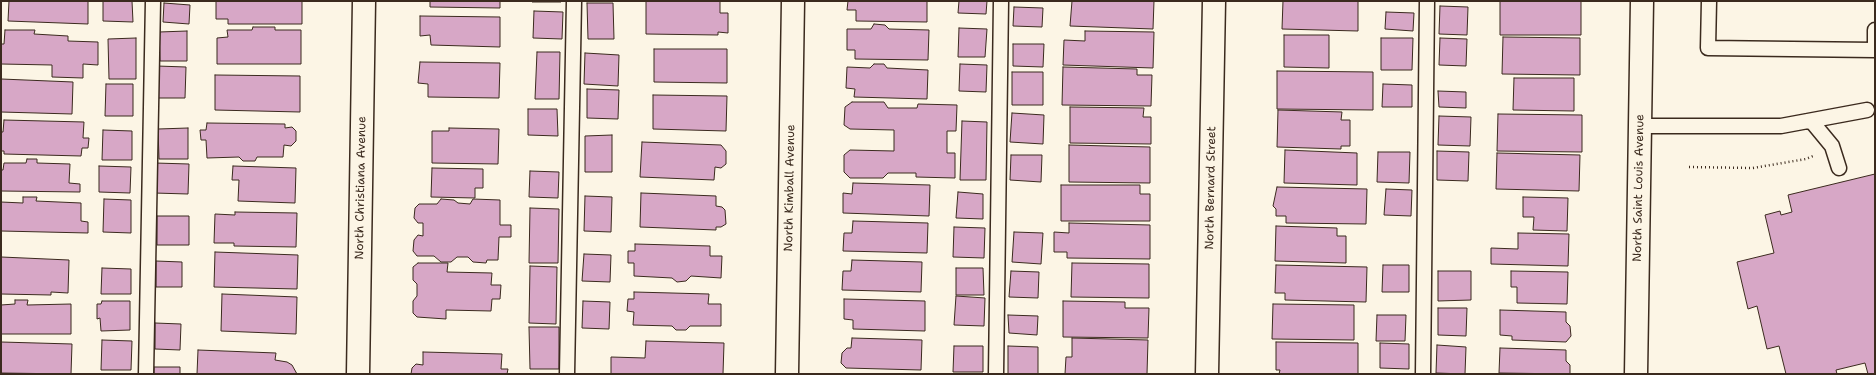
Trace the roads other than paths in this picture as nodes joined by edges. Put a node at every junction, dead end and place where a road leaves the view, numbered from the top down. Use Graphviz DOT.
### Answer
graph roads {
  1 [pos="153,1"];
  2 [pos="364,1"];
  3 [pos="574,1"];
  4 [pos="793,1"];
  5 [pos="1001,1"];
  6 [pos="1214,1"];
  7 [pos="1428,1"];
  8 [pos="1642,1"];
  9 [pos="1709,1"];
  10 [pos="1875,30"];
  11 [pos="1867,110"];
  12 [pos="1808,121"];
  13 [pos="1640,126"];
  14 [pos="1839,168"];
  15 [pos="146,374"];
  16 [pos="358,374"];
  17 [pos="567,374"];
  18 [pos="787,374"];
  19 [pos="996,374"];
  20 [pos="1207,374"];
  21 [pos="1423,374"];
  22 [pos="1636,374"];
  1 -- 15 [label="lane"];
  2 -- 16 [label="street, North Christiana Avenue"];
  3 -- 17 [label="lane"];
  4 -- 18 [label="street, North Kimball Avenue"];
  5 -- 19 [label="lane"];
  6 -- 20 [label="street, North Bernard Street"];
  7 -- 21 [label="lane"];
  8 -- 13 [label="street, North Saint Louis Avenue"];
  9 -- 10 [label="lane"];
  11 -- 12 [label="lane"];
  12 -- 13 [label="lane"];
  12 -- 14 [label="lane"];
  13 -- 22 [label="street, North Saint Louis Avenue"];
}
